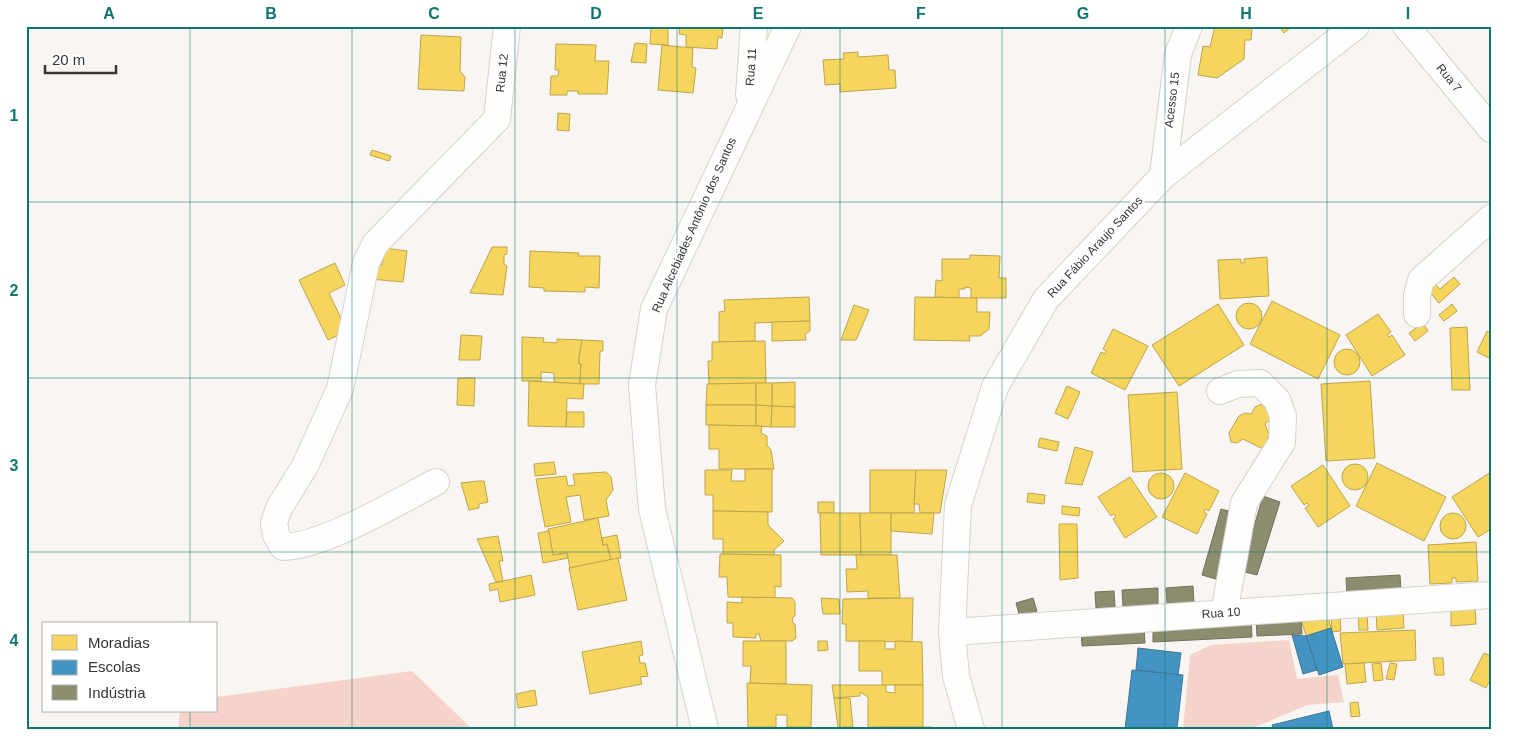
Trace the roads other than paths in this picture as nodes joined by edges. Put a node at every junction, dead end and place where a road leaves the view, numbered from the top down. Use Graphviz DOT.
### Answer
graph roads {
  1 [pos="507,26"];
  2 [pos="754,26"];
  3 [pos="788,26"];
  4 [pos="1188,26"];
  5 [pos="1356,26"];
  6 [pos="1406,26"];
  7 [pos="748,108"];
  8 [pos="1491,129"];
  9 [pos="1163,176"];
  10 [pos="1491,218"];
  11 [pos="1417,314"];
  12 [pos="1220,391"];
  13 [pos="436,482"];
  14 [pos="1491,595"];
  15 [pos="1224,613"];
  16 [pos="952,632"];
  17 [pos="705,729"];
  18 [pos="971,729"];
  1 -- 13 [label="street, Rua 12"];
  2 -- 7 [label="street, Rua 11"];
  3 -- 7 [label="street, Rua Alcebiades Antônio dos Santos"];
  4 -- 9 [label="street, Acesso 15"];
  5 -- 9 [label="street, Rua Fábio Araujo Santos"];
  6 -- 8 [label="street, Rua 7"];
  7 -- 17 [label="street, Rua Alcebiades Antônio dos Santos"];
  9 -- 16 [label="street, Rua Fábio Araujo Santos"];
  10 -- 11 [label="street"];
  12 -- 15 [label="street"];
  14 -- 15 [label="street, Rua 10"];
  15 -- 16 [label="street, Rua 10"];
  16 -- 18 [label="street, Rua Fábio Araujo Santos"];
}
